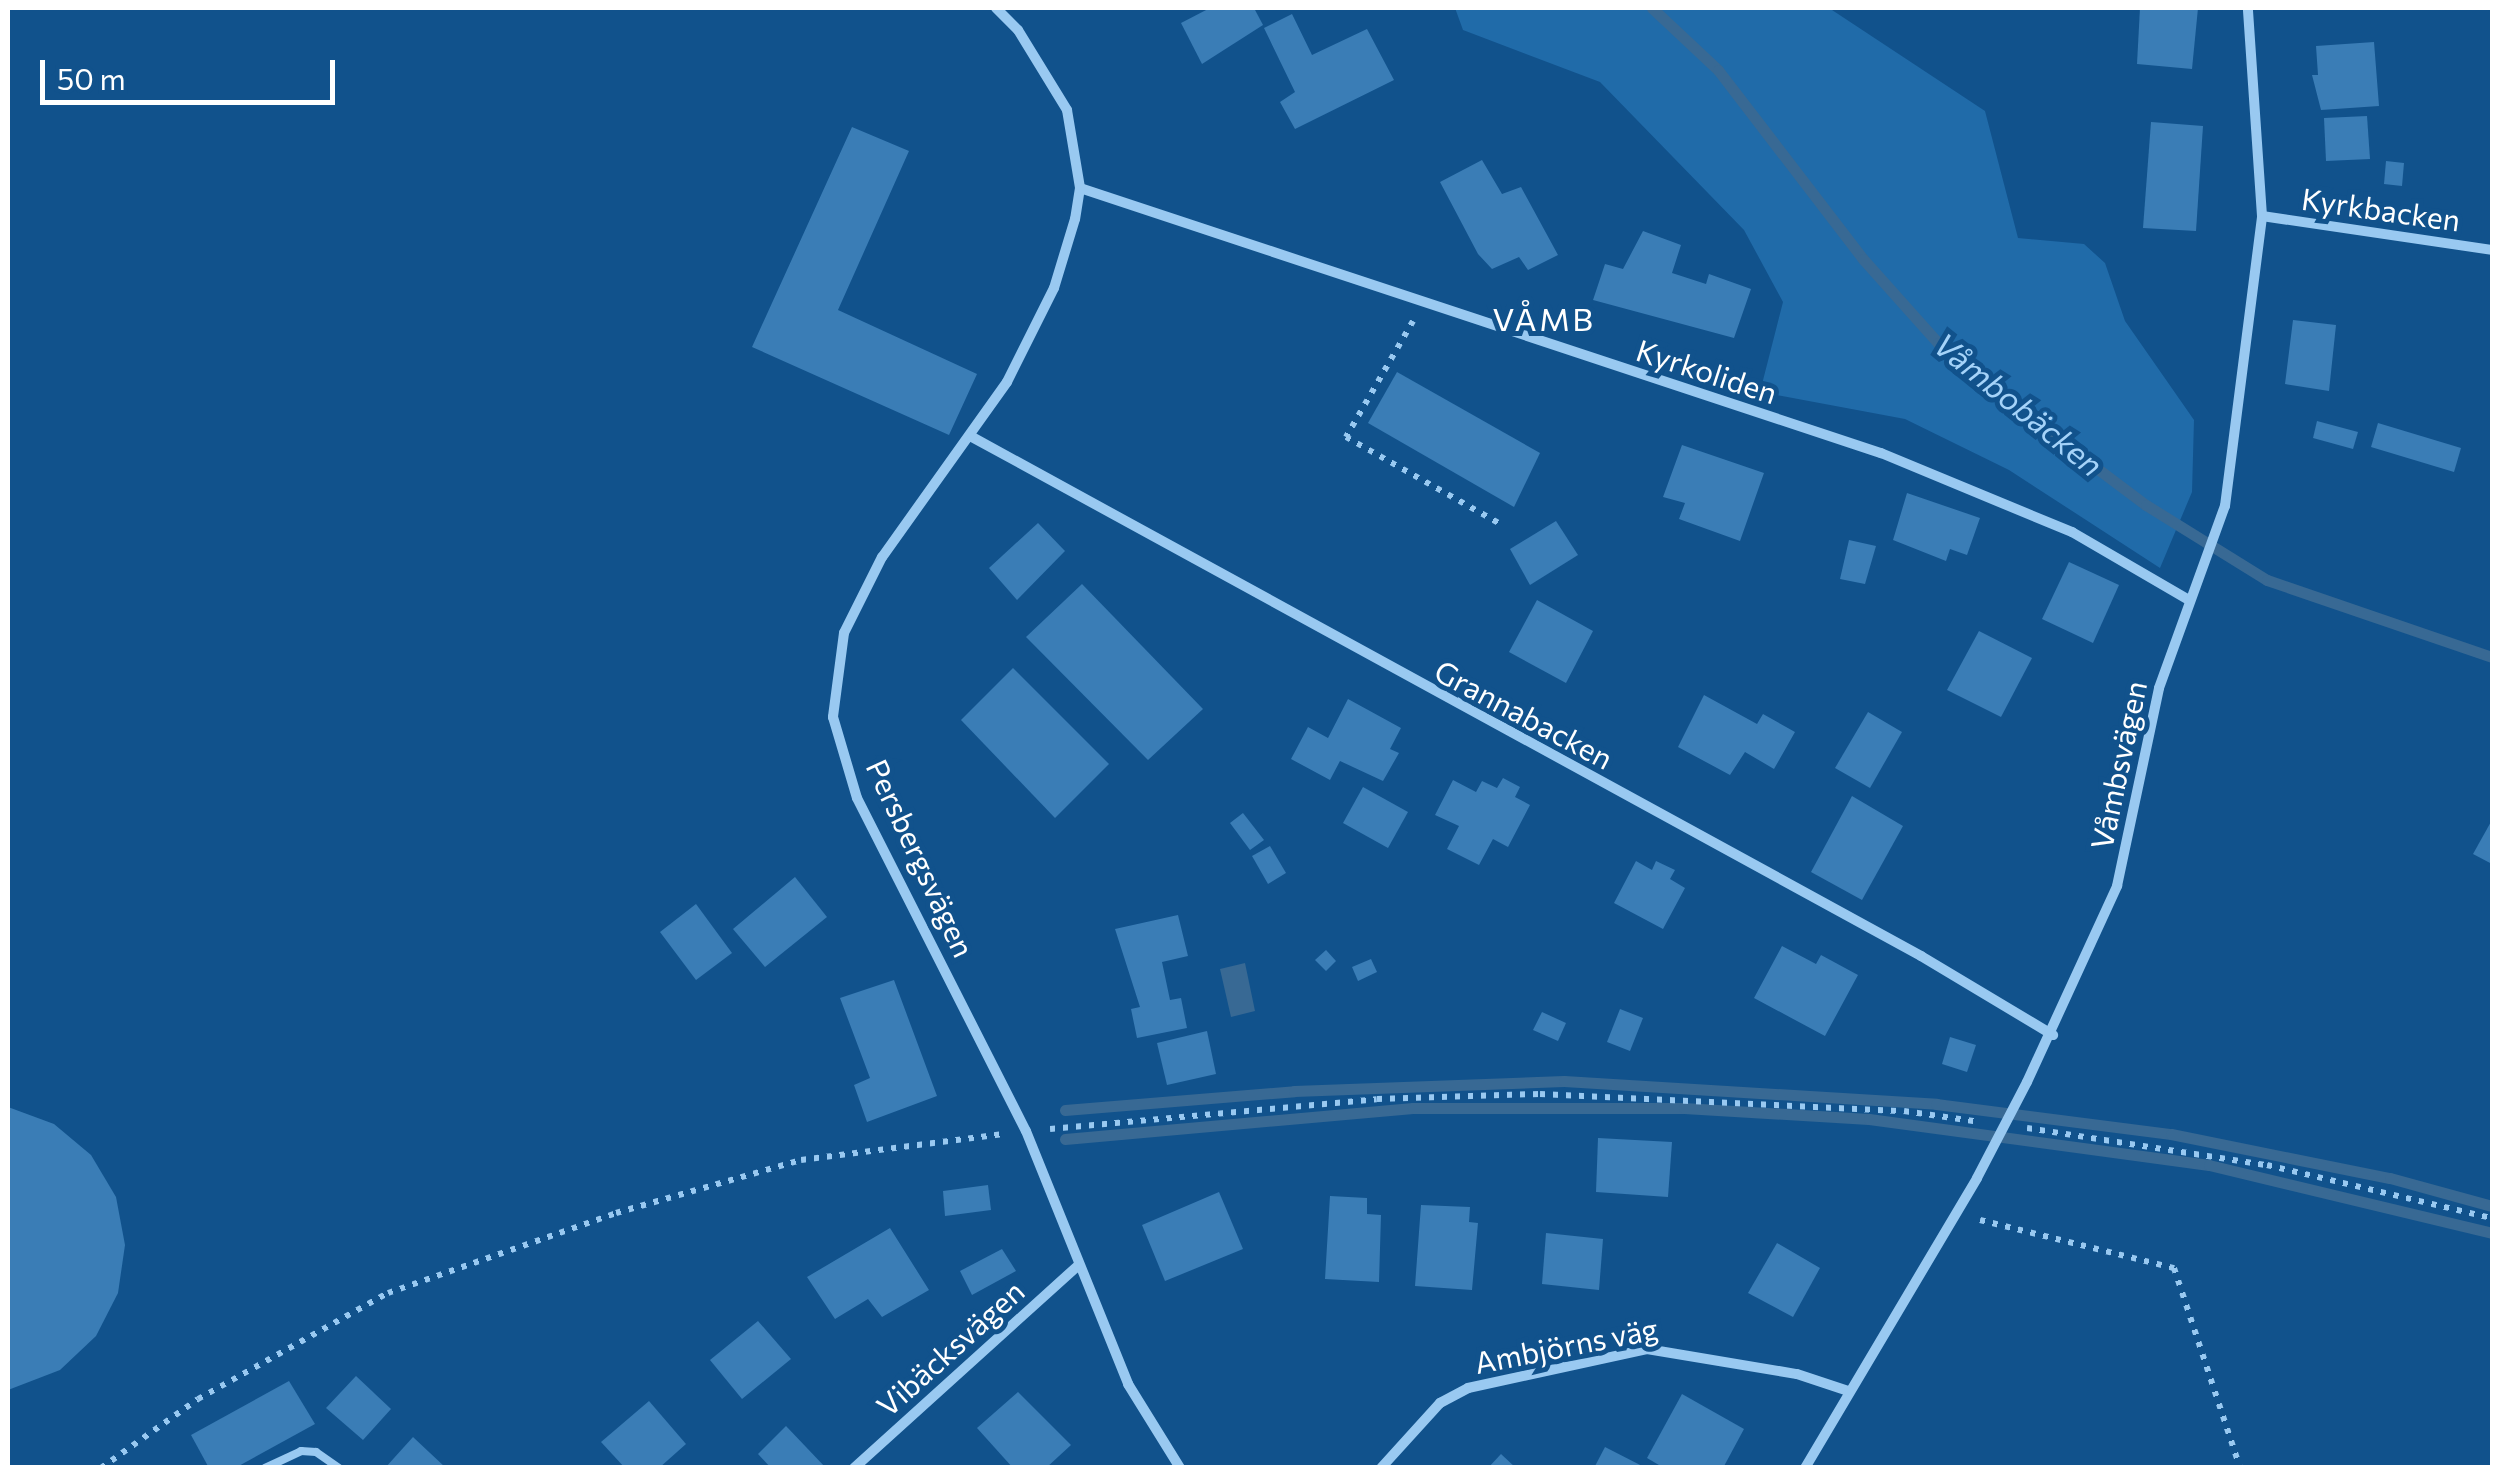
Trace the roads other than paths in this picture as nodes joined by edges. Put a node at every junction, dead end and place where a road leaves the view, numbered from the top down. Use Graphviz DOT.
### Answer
graph roads {
  1 [pos="996,8"];
  2 [pos="2248,8"];
  3 [pos="1080,188"];
  4 [pos="2262,216"];
  5 [pos="2492,250"];
  6 [pos="972,437"];
  7 [pos="2189,600"];
  8 [pos="2052,1036"];
  9 [pos="1079,1266"];
  10 [pos="1848,1391"];
  11 [pos="265,1468"];
  12 [pos="339,1468"];
  13 [pos="854,1468"];
  14 [pos="1180,1468"];
  15 [pos="1381,1468"];
  16 [pos="1805,1468"];
  1 -- 3 [label="street, Persbergsvägen"];
  2 -- 4 [label="street, Våmbsvägen"];
  3 -- 6 [label="street, Persbergsvägen"];
  3 -- 7 [label="street, Kyrkoliden"];
  4 -- 5 [label="street, Kyrkbacken"];
  4 -- 7 [label="street, Våmbsvägen"];
  6 -- 8 [label="street, Grannabacken"];
  6 -- 9 [label="street, Persbergsvägen"];
  7 -- 8 [label="street, Våmbsvägen"];
  8 -- 10 [label="street, Våmbsvägen, bridge"];
  9 -- 13 [label="street, Vibäcksvägen"];
  9 -- 14 [label="street, Persbergsvägen"];
  10 -- 15 [label="street, Ambjörns väg"];
  10 -- 16 [label="street, Våmbsvägen"];
  11 -- 12 [label="lane"];
}
